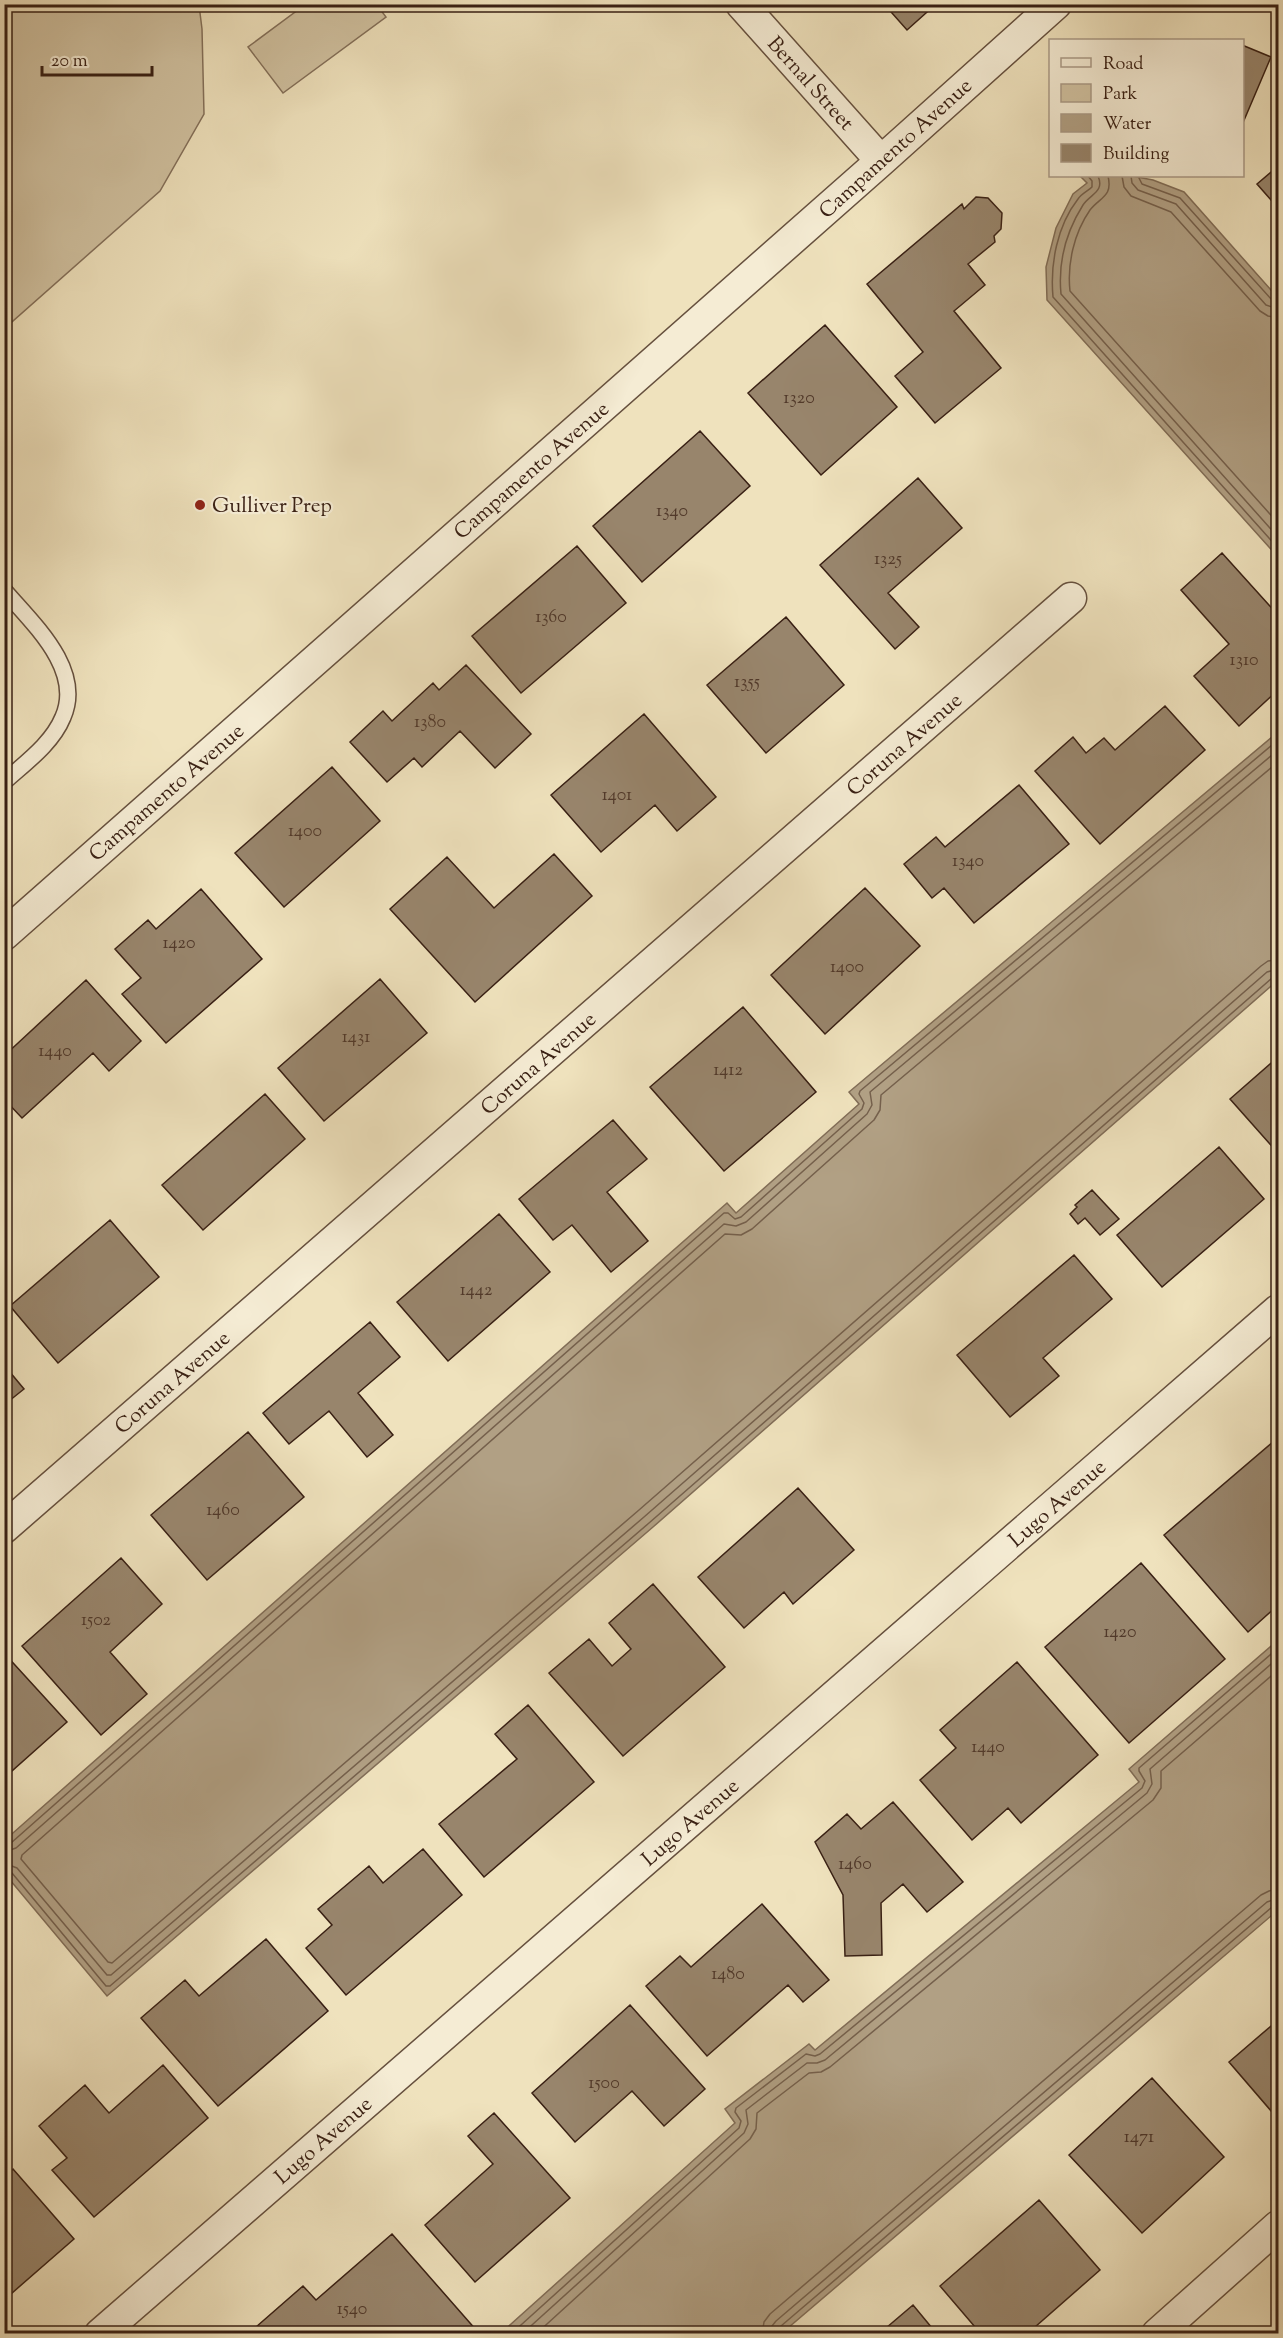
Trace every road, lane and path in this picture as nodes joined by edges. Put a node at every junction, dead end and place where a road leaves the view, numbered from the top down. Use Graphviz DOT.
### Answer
graph roads {
  1 [pos="741,4"];
  2 [pos="1056,4"];
  3 [pos="881,161"];
  4 [pos="4,590"];
  5 [pos="1071,598"];
  6 [pos="4,782"];
  7 [pos="4,935"];
  8 [pos="1278,1310"];
  9 [pos="4,1528"];
  10 [pos="1278,2226"];
  11 [pos="101,2333"];
  12 [pos="1157,2334"];
  1 -- 3 [label="street, Bernal Street"];
  2 -- 3 [label="street, Campamento Avenue"];
  3 -- 7 [label="street, Campamento Avenue"];
  4 -- 6 [label="lane"];
  5 -- 9 [label="street, Coruna Avenue"];
  8 -- 11 [label="street, Lugo Avenue"];
  10 -- 12 [label="street"];
}
